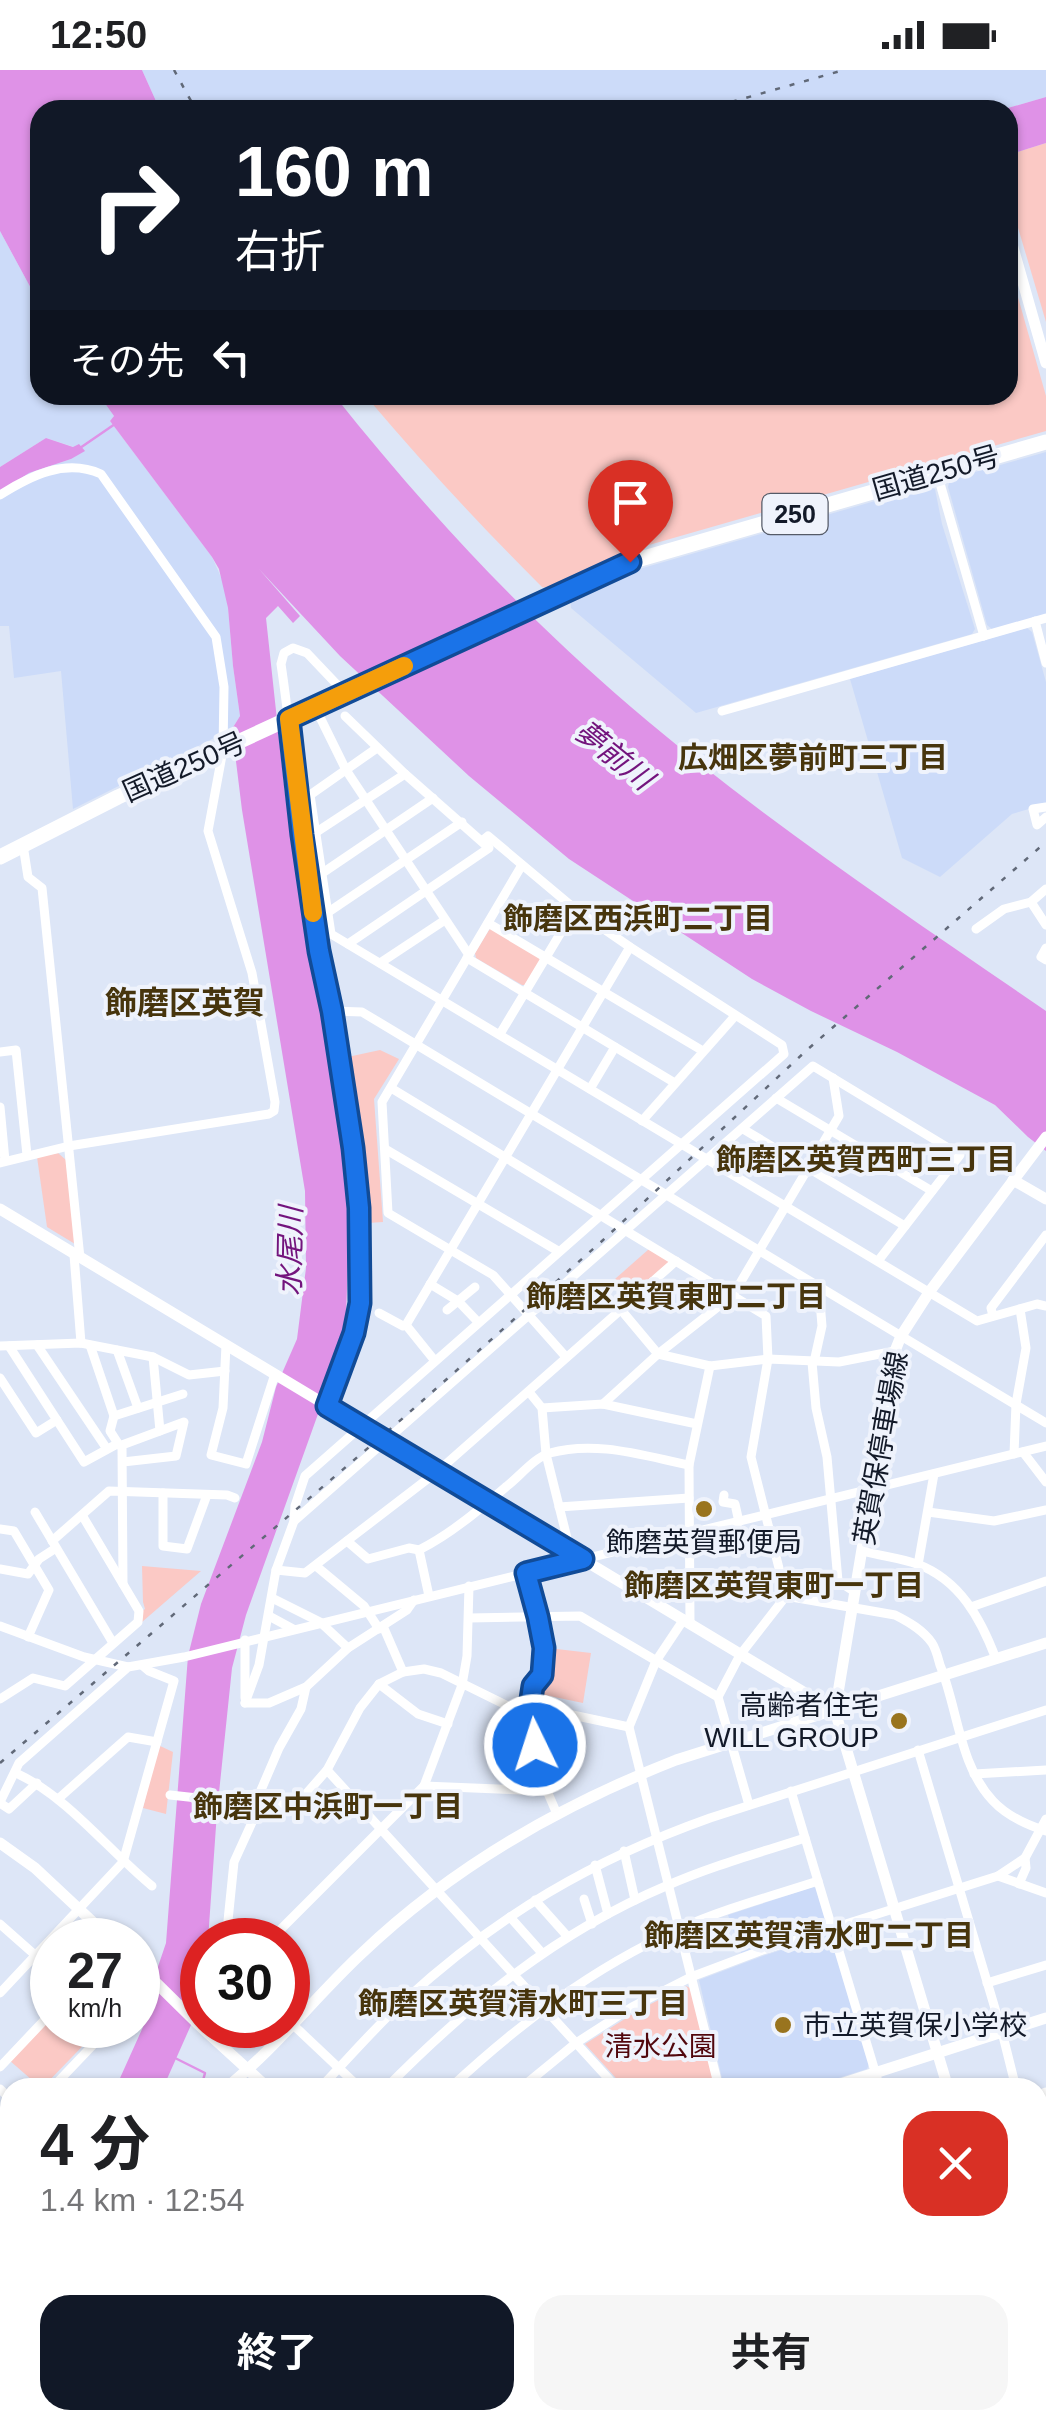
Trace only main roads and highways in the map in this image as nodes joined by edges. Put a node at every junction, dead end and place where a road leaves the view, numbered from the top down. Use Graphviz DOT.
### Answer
graph roads {
  1 [pos="1046,442"];
  2 [pos="0,857"];
  1 -- 2 [label="highway, 国道250号 / 250"];
}
